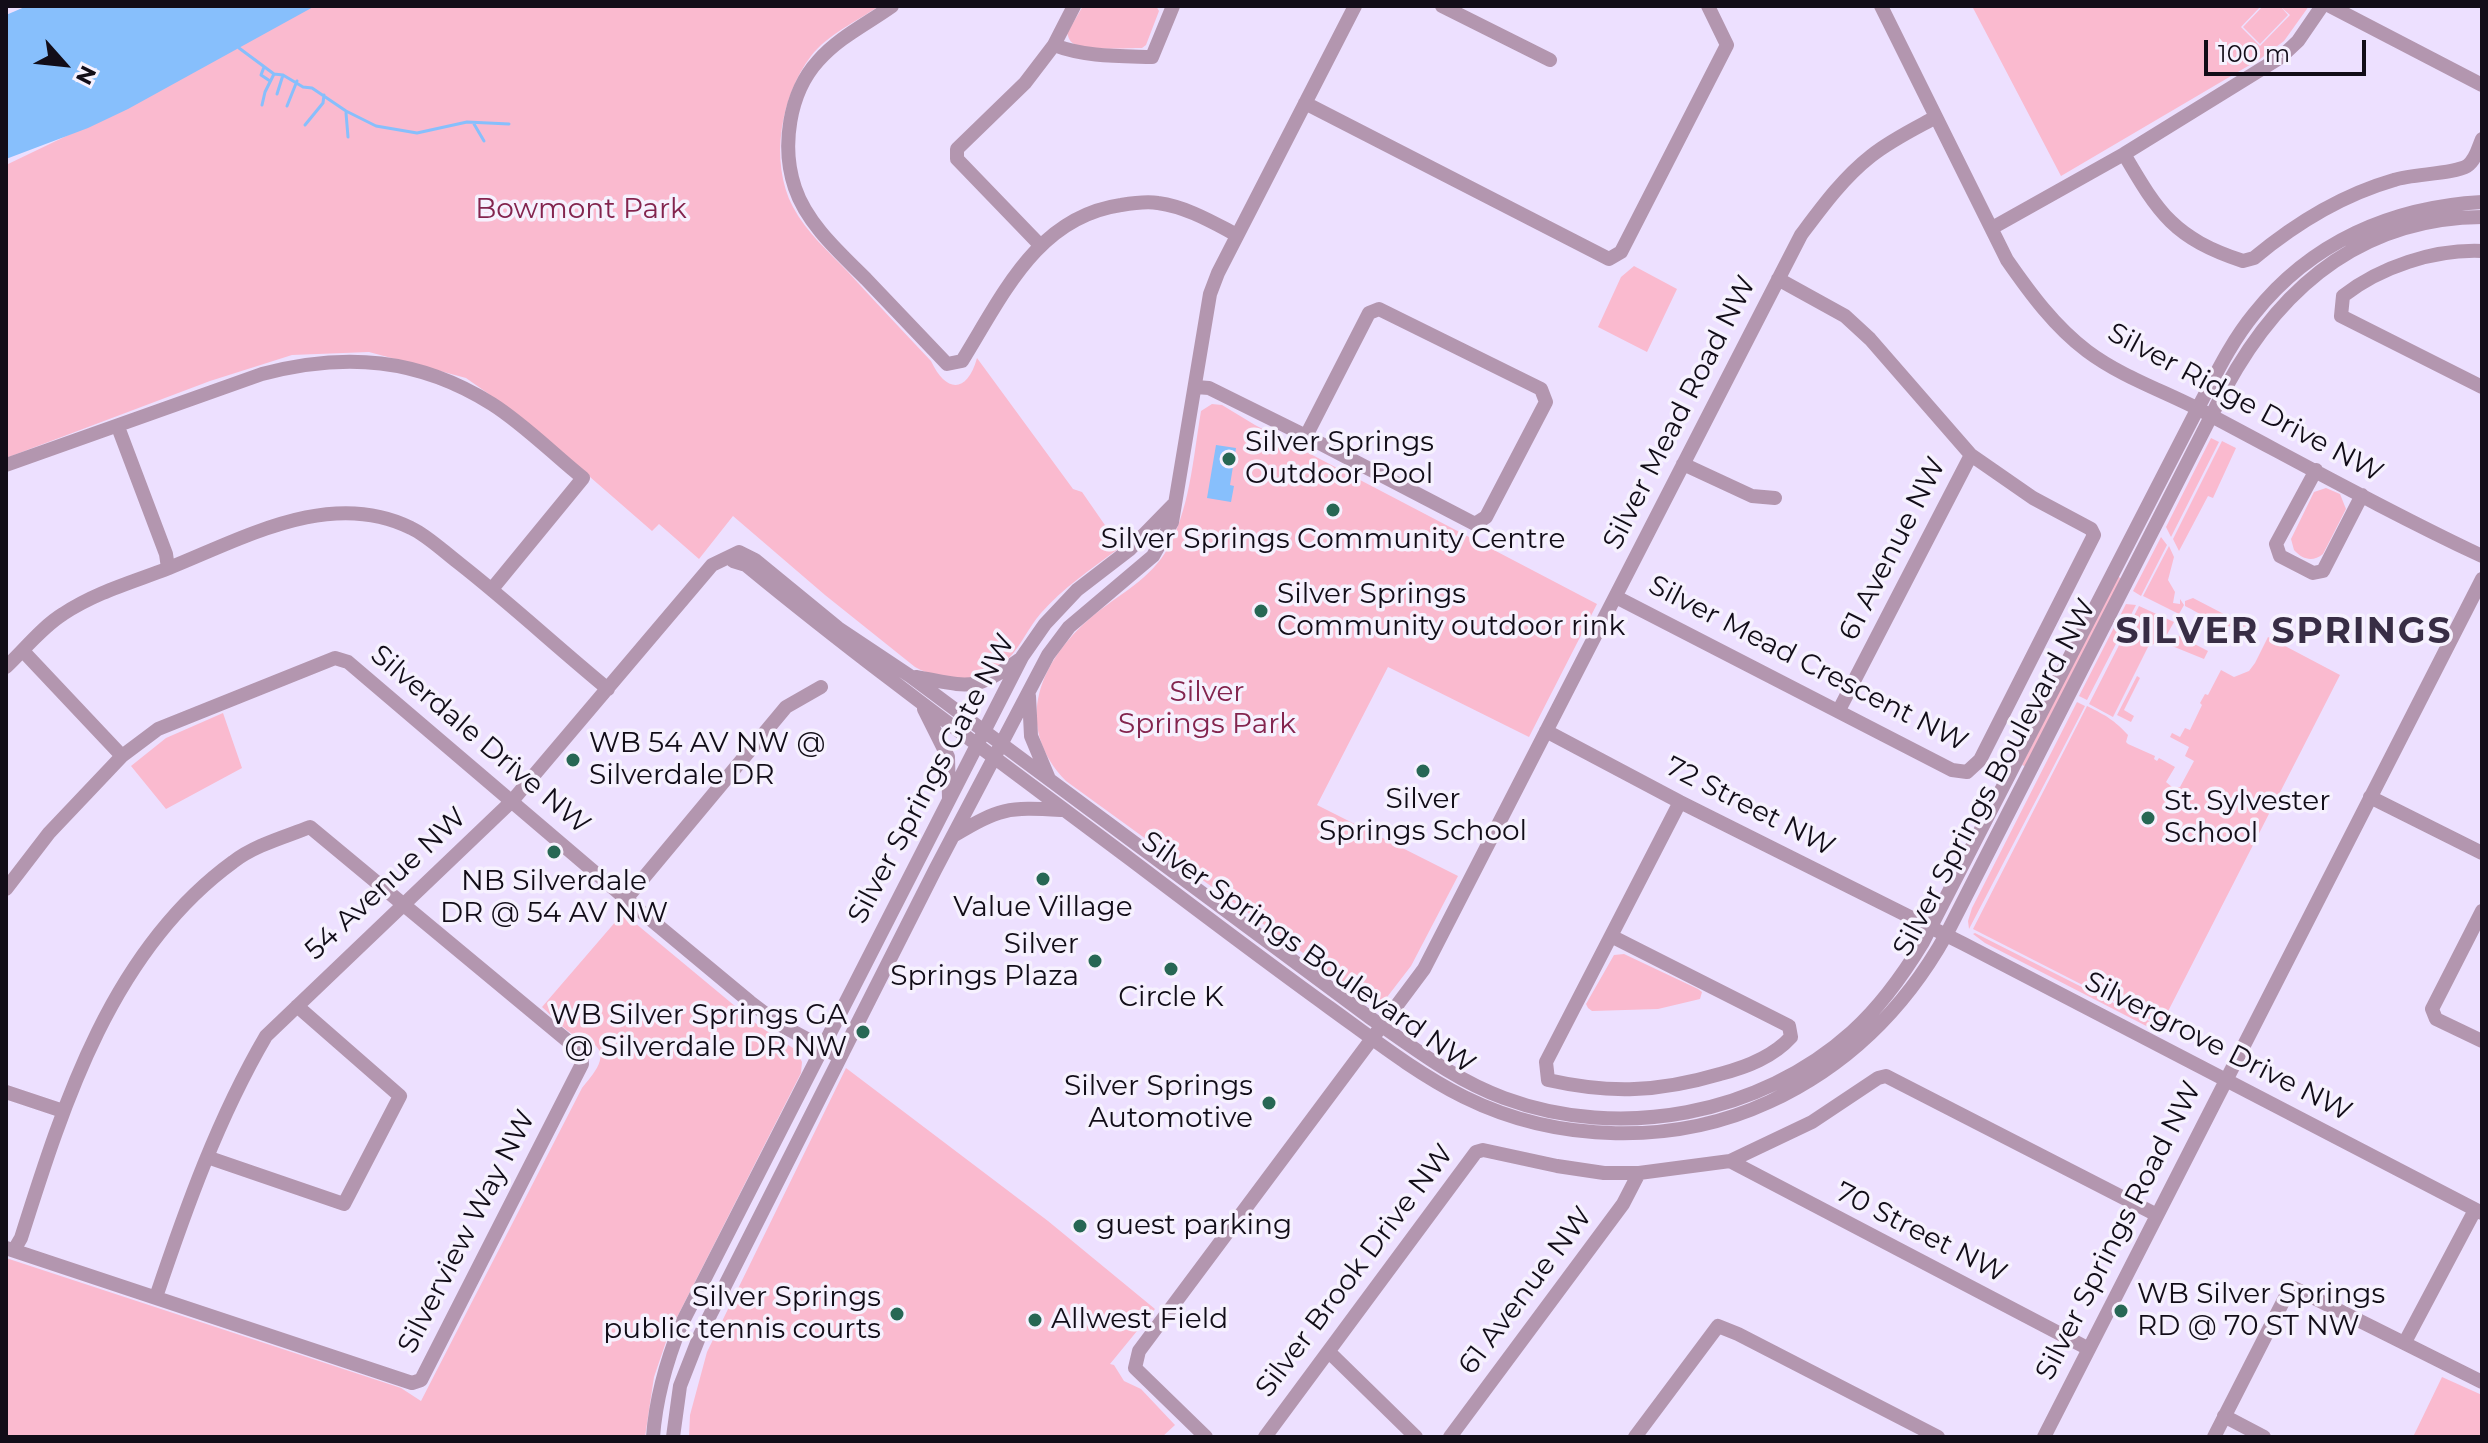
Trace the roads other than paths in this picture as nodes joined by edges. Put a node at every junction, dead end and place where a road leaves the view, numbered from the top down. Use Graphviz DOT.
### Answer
graph roads {
  1 [pos="892,6"];
  2 [pos="1074,6"];
  3 [pos="1173,6"];
  4 [pos="1355,6"];
  5 [pos="1442,6"];
  6 [pos="1708,6"];
  7 [pos="1881,6"];
  8 [pos="2322,6"];
  9 [pos="2330,6"];
  10 [pos="1054,45"];
  11 [pos="1550,60"];
  12 [pos="2482,85"];
  13 [pos="1305,103"];
  14 [pos="1936,117"];
  15 [pos="2482,139"];
  16 [pos="2124,154"];
  17 [pos="2482,202"];
  18 [pos="2482,217"];
  19 [pos="1992,228"];
  20 [pos="1237,235"];
  21 [pos="1039,244"];
  22 [pos="2482,251"];
  23 [pos="1778,279"];
  24 [pos="1196,387"];
  25 [pos="2482,387"];
  26 [pos="2198,408"];
  27 [pos="2212,416"];
  28 [pos="118,427"];
  29 [pos="1306,436"];
  30 [pos="1971,455"];
  31 [pos="1683,464"];
  32 [pos="6,465"];
  33 [pos="2316,470"];
  34 [pos="2362,495"];
  35 [pos="1775,498"];
  36 [pos="1173,505"];
  37 [pos="2482,556"];
  38 [pos="726,557"];
  39 [pos="168,568"];
  40 [pos="2482,579"];
  41 [pos="492,589"];
  42 [pos="1616,597"];
  43 [pos="23,651"];
  44 [pos="1022,657"];
  45 [pos="6,667"];
  46 [pos="910,676"];
  47 [pos="821,687"];
  48 [pos="608,689"];
  49 [pos="1029,691"];
  50 [pos="922,706"];
  51 [pos="1839,710"];
  52 [pos="1546,731"];
  53 [pos="984,732"];
  54 [pos="1001,744"];
  55 [pos="977,746"];
  56 [pos="122,756"];
  57 [pos="993,758"];
  58 [pos="1049,780"];
  59 [pos="2370,797"];
  60 [pos="950,800"];
  61 [pos="512,801"];
  62 [pos="1680,802"];
  63 [pos="1063,810"];
  64 [pos="953,837"];
  65 [pos="2482,853"];
  66 [pos="6,889"];
  67 [pos="626,899"];
  68 [pos="402,904"];
  69 [pos="2482,911"];
  70 [pos="1931,927"];
  71 [pos="1946,935"];
  72 [pos="1611,936"];
  73 [pos="297,1006"];
  74 [pos="1378,1032"];
  75 [pos="2482,1041"];
  76 [pos="821,1048"];
  77 [pos="840,1057"];
  78 [pos="2226,1080"];
  79 [pos="6,1092"];
  80 [pos="63,1111"];
  81 [pos="207,1157"];
  82 [pos="1730,1161"];
  83 [pos="1639,1173"];
  84 [pos="2479,1212"];
  85 [pos="2157,1215"];
  86 [pos="10,1249"];
  87 [pos="156,1297"];
  88 [pos="2405,1342"];
  89 [pos="2089,1349"];
  90 [pos="1329,1352"];
  91 [pos="2482,1382"];
  92 [pos="2224,1416"];
  93 [pos="653,1437"];
  94 [pos="673,1437"];
  95 [pos="1206,1437"];
  96 [pos="1265,1437"];
  97 [pos="1416,1437"];
  98 [pos="1450,1437"];
  99 [pos="1635,1437"];
  100 [pos="1938,1437"];
  101 [pos="2044,1437"];
  102 [pos="2214,1437"];
  103 [pos="2264,1437"];
  1 -- 21 [label="street"];
  2 -- 10 [label="street"];
  3 -- 10 [label="street"];
  4 -- 13 [label="street"];
  5 -- 11 [label="street"];
  6 -- 13 [label="street"];
  7 -- 14 [label="street, Silver Ridge Drive NW"];
  8 -- 16 [label="street"];
  9 -- 12 [label="street"];
  10 -- 21 [label="street"];
  13 -- 20 [label="street"];
  14 -- 19 [label="street, Silver Ridge Drive NW"];
  14 -- 23 [label="street, Silver Mead Road NW"];
  15 -- 16 [label="street"];
  16 -- 19 [label="street"];
  17 -- 26 [label="street, Silver Springs Boulevard NW"];
  18 -- 27 [label="street, Silver Springs Boulevard NW"];
  19 -- 26 [label="street, Silver Ridge Drive NW"];
  20 -- 21 [label="street"];
  20 -- 24 [label="street"];
  22 -- 25 [label="street"];
  23 -- 30 [label="street, Silver Mead Crescent NW"];
  23 -- 31 [label="street, Silver Mead Road NW"];
  24 -- 29 [label="street"];
  24 -- 36 [label="street"];
  26 -- 27 [label="street, Silver Ridge Drive NW"];
  26 -- 70 [label="street, Silver Springs Boulevard NW"];
  27 -- 33 [label="street, Silver Ridge Drive NW"];
  27 -- 71 [label="street, Silver Springs Boulevard NW"];
  28 -- 32 [label="street"];
  28 -- 39 [label="street"];
  28 -- 41 [label="street"];
  29 -- 29 [label="street"];
  30 -- 51 [label="street, 61 Avenue NW"];
  30 -- 51 [label="street, Silver Mead Crescent NW"];
  31 -- 35 [label="street"];
  31 -- 42 [label="street, Silver Mead Road NW"];
  33 -- 34 [label="street, Silver Ridge Drive NW"];
  33 -- 34 [label="street"];
  34 -- 37 [label="street, Silver Ridge Drive NW"];
  36 -- 44 [label="street, Silver Springs Gate NW"];
  36 -- 49 [label="street, Silver Springs Gate NW"];
  38 -- 46 [label="street, Silver Springs Boulevard NW"];
  38 -- 48 [label="street, 54 Avenue NW"];
  38 -- 50 [label="street, Silver Springs Boulevard NW"];
  39 -- 41 [label="street"];
  39 -- 43 [label="street"];
  40 -- 59 [label="street, Silver Springs Road NW"];
  41 -- 48 [label="street"];
  42 -- 51 [label="street, Silver Mead Crescent NW"];
  42 -- 52 [label="street, Silver Mead Road NW"];
  43 -- 45 [label="street"];
  43 -- 56 [label="street"];
  44 -- 46 [label="street"];
  44 -- 53 [label="street, Silver Springs Gate NW"];
  46 -- 53 [label="street, Silver Springs Boulevard NW"];
  47 -- 67 [label="street"];
  48 -- 61 [label="street, 54 Avenue NW"];
  49 -- 54 [label="street, Silver Springs Gate NW"];
  49 -- 58 [label="street"];
  50 -- 55 [label="street, Silver Springs Boulevard NW"];
  50 -- 60 [label="street"];
  52 -- 62 [label="street, 72 Street NW"];
  52 -- 74 [label="street, Silver Mead Road NW"];
  53 -- 54 [label="street, Silver Springs Boulevard NW"];
  53 -- 55 [label="street, Silver Springs Gate NW"];
  54 -- 57 [label="street, Silver Springs Gate NW"];
  54 -- 58 [label="street, Silver Springs Boulevard NW"];
  55 -- 57 [label="street, Silver Springs Boulevard NW"];
  55 -- 60 [label="street, Silver Springs Gate NW"];
  56 -- 61 [label="street, Silverdale Drive NW"];
  56 -- 66 [label="street, Silverdale Drive NW"];
  57 -- 63 [label="street, Silver Springs Boulevard NW"];
  57 -- 64 [label="street, Silver Springs Gate NW"];
  58 -- 74 [label="street, Silver Springs Boulevard NW"];
  59 -- 65 [label="street"];
  59 -- 78 [label="street, Silver Springs Road NW"];
  60 -- 76 [label="street, Silver Springs Gate NW"];
  61 -- 67 [label="street, Silverdale Drive NW"];
  61 -- 68 [label="street, 54 Avenue NW"];
  62 -- 70 [label="street, 72 Street NW"];
  62 -- 72 [label="street"];
  63 -- 64 [label="street"];
  63 -- 74 [label="street, Silver Springs Boulevard NW"];
  64 -- 77 [label="street, Silver Springs Gate NW"];
  67 -- 76 [label="street, Silverdale Drive NW"];
  68 -- 73 [label="street, 54 Avenue NW"];
  68 -- 80 [label="street"];
  68 -- 87 [label="street, Silverview Way NW"];
  69 -- 75 [label="street"];
  70 -- 71 [label="street, Silvergrove Drive NW"];
  70 -- 74 [label="street, Silver Springs Boulevard NW"];
  71 -- 74 [label="street, Silver Springs Boulevard NW"];
  71 -- 78 [label="street, Silvergrove Drive NW"];
  72 -- 72 [label="street"];
  73 -- 81 [label="street, 54 Avenue NW"];
  73 -- 81 [label="street"];
  74 -- 95 [label="street, Silver Mead Road NW"];
  76 -- 77 [label="street, Silverdale Drive NW"];
  76 -- 93 [label="street, Silver Springs Gate NW"];
  77 -- 94 [label="street, Silver Springs Gate NW"];
  78 -- 84 [label="street, Silvergrove Drive NW"];
  78 -- 85 [label="street, Silver Springs Road NW"];
  79 -- 80 [label="street"];
  80 -- 86 [label="street"];
  81 -- 87 [label="street, 54 Avenue NW"];
  82 -- 83 [label="street, Silver Brook Drive NW"];
  82 -- 85 [label="street, Silver Brook Drive NW"];
  82 -- 89 [label="street, 70 Street NW"];
  83 -- 90 [label="street, Silver Brook Drive NW"];
  83 -- 98 [label="street, 61 Avenue NW"];
  84 -- 88 [label="street"];
  85 -- 89 [label="street, Silver Springs Road NW"];
  86 -- 87 [label="street, Silverview Way NW"];
  88 -- 91 [label="street"];
  88 -- 92 [label="street"];
  89 -- 101 [label="street, Silver Springs Road NW"];
  90 -- 96 [label="street, Silver Brook Drive NW"];
  90 -- 97 [label="street"];
  92 -- 102 [label="street"];
  92 -- 103 [label="street"];
  99 -- 100 [label="street"];
}
